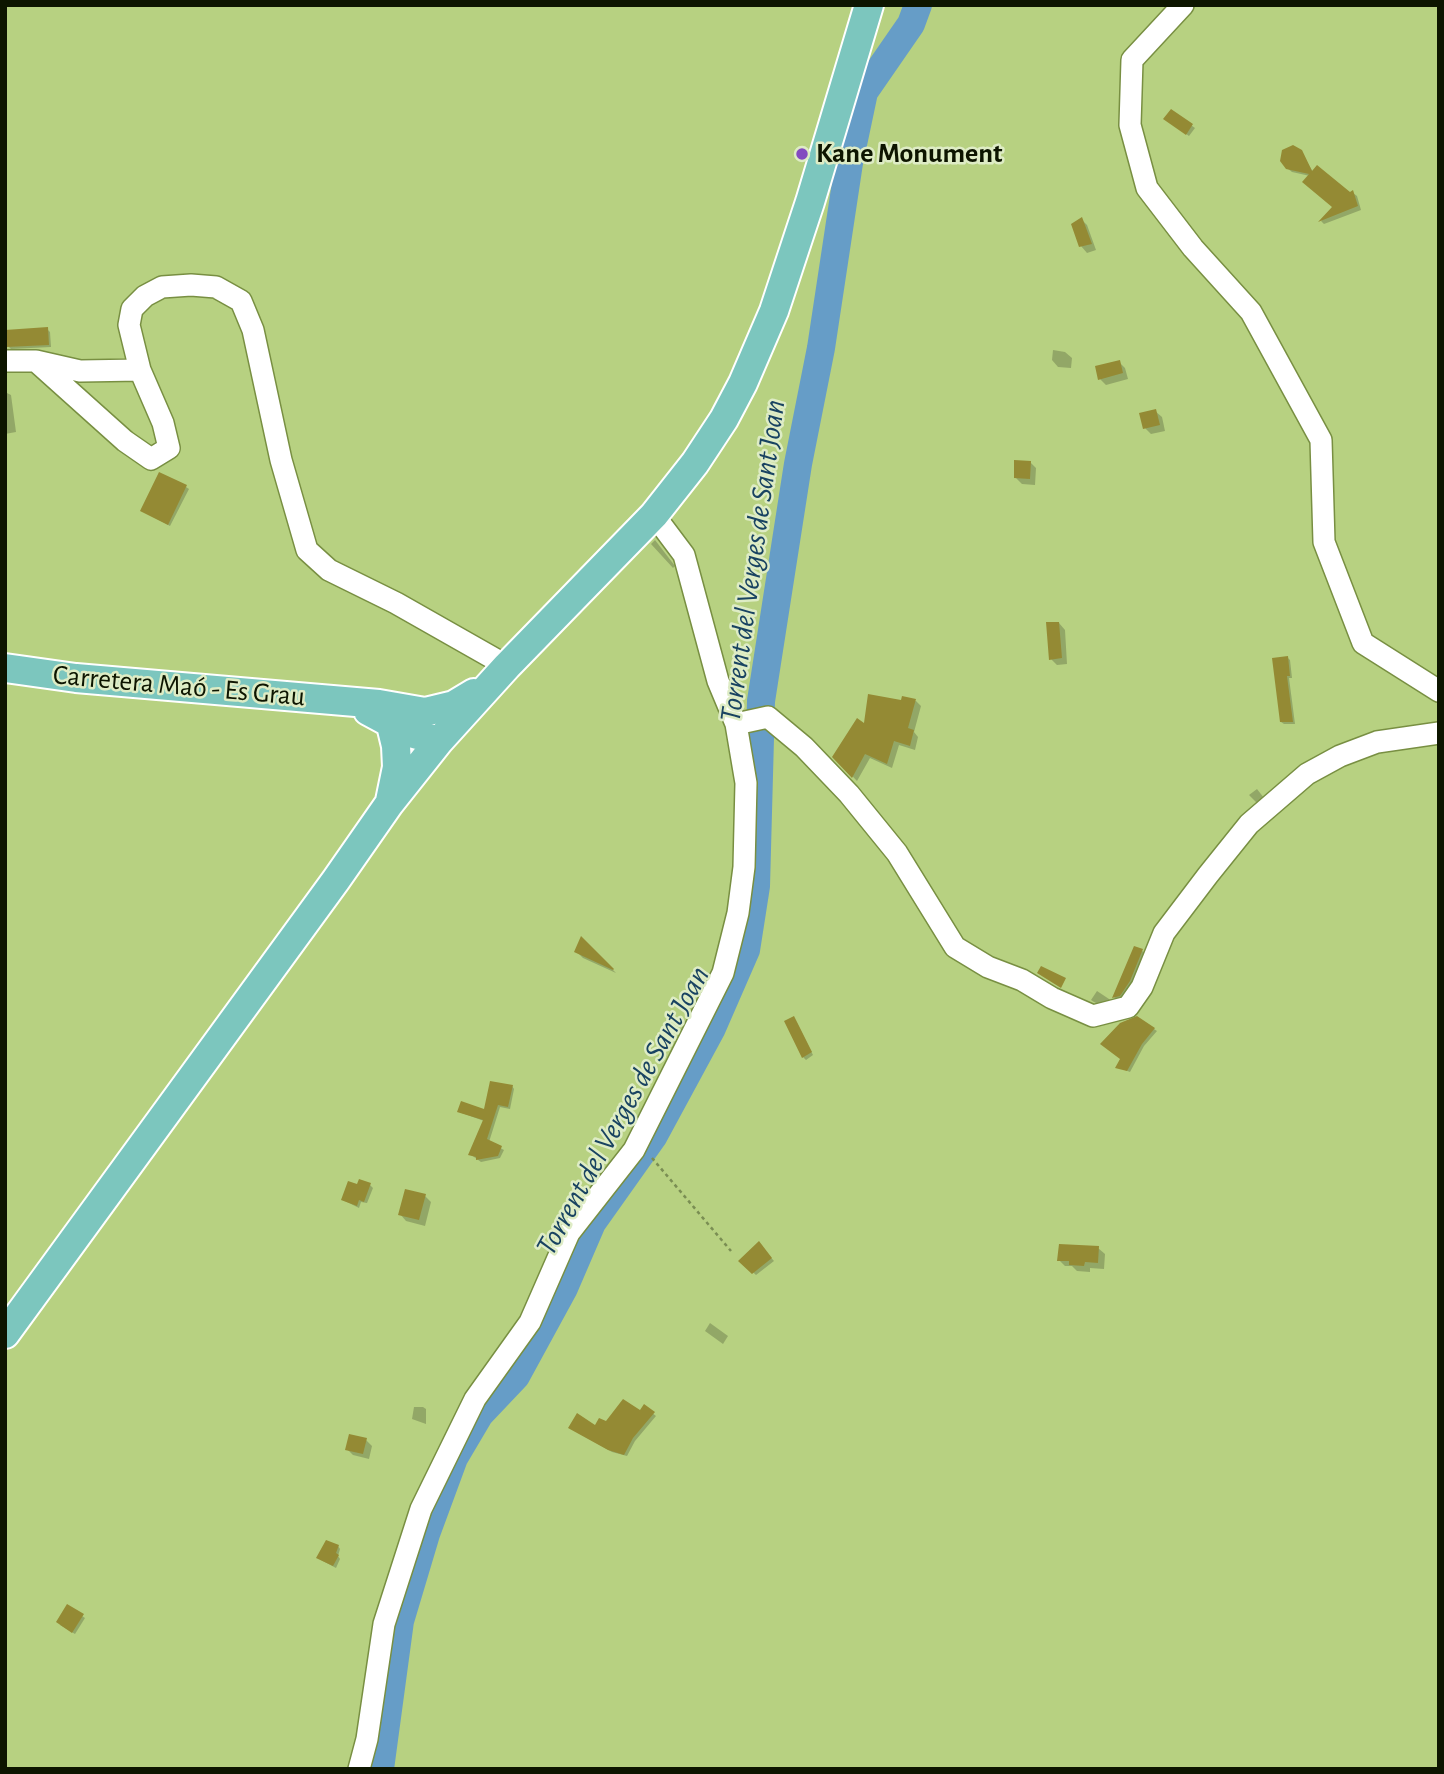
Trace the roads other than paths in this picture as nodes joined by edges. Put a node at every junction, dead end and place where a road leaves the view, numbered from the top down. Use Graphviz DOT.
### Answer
graph roads {
  1 [pos="869,5"];
  2 [pos="1183,5"];
  3 [pos="5,361"];
  4 [pos="36,361"];
  5 [pos="140,370"];
  6 [pos="653,514"];
  7 [pos="5,668"];
  8 [pos="499,675"];
  9 [pos="1439,691"];
  10 [pos="400,718"];
  11 [pos="752,721"];
  12 [pos="1439,733"];
  13 [pos="439,741"];
  14 [pos="389,804"];
  15 [pos="5,1334"];
  16 [pos="359,1769"];
  1 -- 6 [label="main road"];
  2 -- 9 [label="street"];
  3 -- 4 [label="street"];
  4 -- 5 [label="street"];
  4 -- 5 [label="street"];
  5 -- 8 [label="street"];
  6 -- 8 [label="main road"];
  6 -- 11 [label="street"];
  7 -- 10 [label="main road, Carretera Maó - Es Grau"];
  8 -- 10 [label="main road"];
  8 -- 13 [label="main road"];
  10 -- 13 [label="main road"];
  10 -- 14 [label="main road"];
  11 -- 12 [label="street"];
  11 -- 16 [label="street"];
  13 -- 14 [label="main road"];
  14 -- 15 [label="main road"];
}
